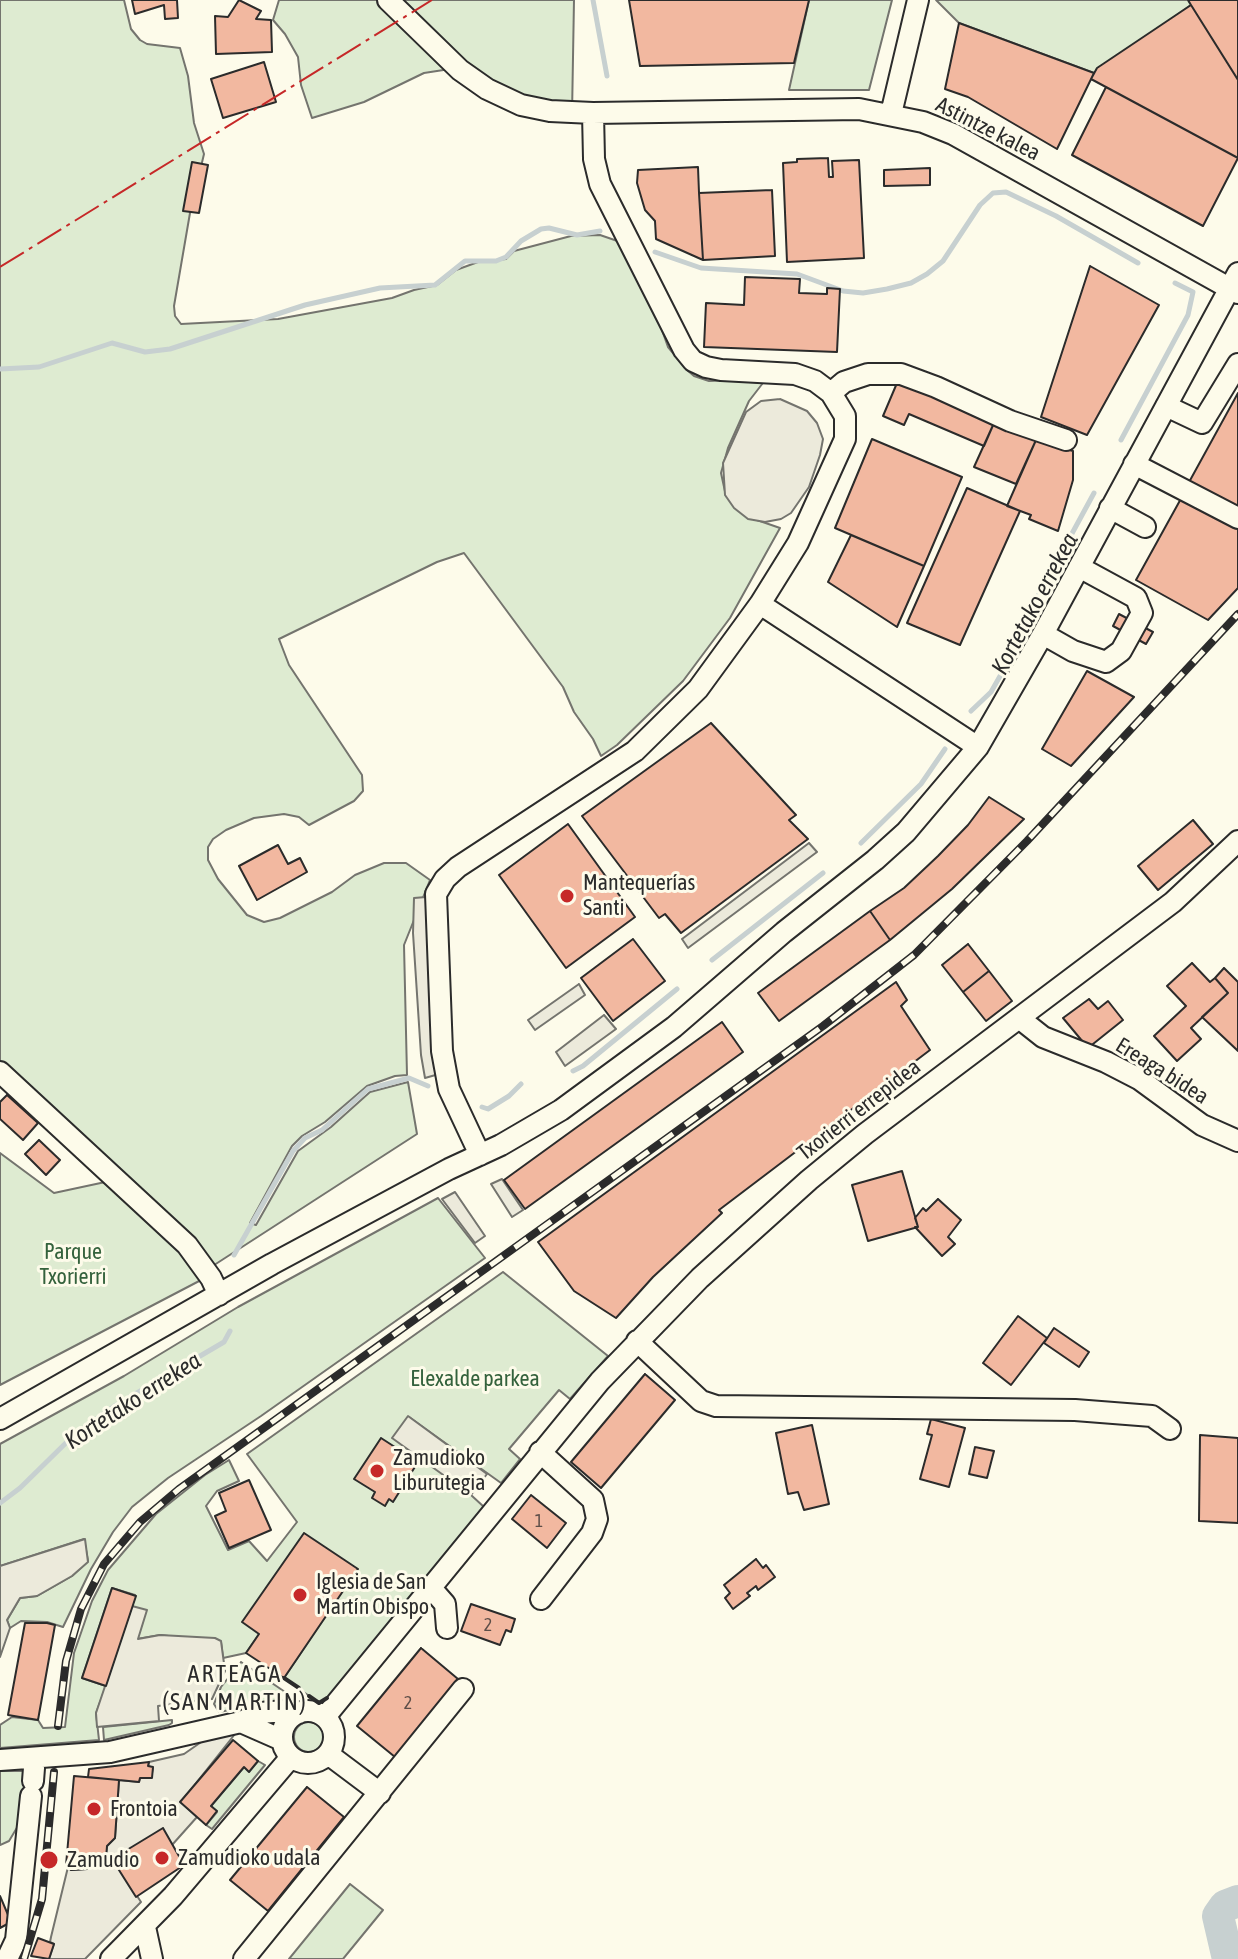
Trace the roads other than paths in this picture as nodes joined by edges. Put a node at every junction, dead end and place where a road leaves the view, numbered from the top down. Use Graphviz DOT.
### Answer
graph roads {
  1 [pos="388,0"];
  2 [pos="918,0"];
  3 [pos="593,113"];
  4 [pos="891,114"];
  5 [pos="1235,284"];
  6 [pos="1238,364"];
  7 [pos="831,393"];
  8 [pos="1166,406"];
  9 [pos="1066,440"];
  10 [pos="1134,464"];
  11 [pos="1110,508"];
  12 [pos="1238,518"];
  13 [pos="1145,527"];
  14 [pos="1079,567"];
  15 [pos="760,604"];
  16 [pos="1043,634"];
  17 [pos="978,747"];
  18 [pos="1238,841"];
  19 [pos="1019,1018"];
  20 [pos="0,1072"];
  21 [pos="1238,1141"];
  22 [pos="480,1155"];
  23 [pos="219,1295"];
  24 [pos="637,1341"];
  25 [pos="0,1419"];
  26 [pos="1170,1429"];
  27 [pos="540,1452"];
  28 [pos="431,1588"];
  29 [pos="541,1599"];
  30 [pos="447,1628"];
  31 [pos="463,1689"];
  32 [pos="299,1713"];
  33 [pos="325,1717"];
  34 [pos="241,1722"];
  35 [pos="287,1748"];
  36 [pos="328,1754"];
  37 [pos="0,1760"];
  38 [pos="33,1782"];
  39 [pos="380,1793"];
  40 [pos="145,1927"];
  41 [pos="7,1959"];
  42 [pos="111,1959"];
  43 [pos="152,1959"];
  44 [pos="244,1959"];
  1 -- 3 [label="street, Astintze kalea"];
  2 -- 4 [label="street"];
  3 -- 4 [label="street, Astintze kalea"];
  3 -- 7 [label="street"];
  4 -- 5 [label="street, Astintze kalea"];
  5 -- 8 [label="street"];
  6 -- 8 [label="street"];
  7 -- 9 [label="street"];
  7 -- 15 [label="street"];
  8 -- 10 [label="street"];
  10 -- 11 [label="street"];
  10 -- 12 [label="street"];
  11 -- 13 [label="street"];
  11 -- 14 [label="street"];
  14 -- 16 [label="street"];
  14 -- 16 [label="street"];
  15 -- 17 [label="street"];
  15 -- 22 [label="street"];
  16 -- 17 [label="street"];
  17 -- 22 [label="street"];
  18 -- 19 [label="street, Txorierri errepidea"];
  19 -- 21 [label="street, Ereaga bidea"];
  19 -- 24 [label="street, Txorierri errepidea"];
  20 -- 23 [label="street"];
  22 -- 23 [label="street"];
  23 -- 25 [label="street"];
  24 -- 26 [label="street"];
  24 -- 27 [label="street, Txorierri errepidea"];
  27 -- 28 [label="street, Txorierri errepidea"];
  27 -- 29 [label="street"];
  28 -- 30 [label="street"];
  28 -- 33 [label="street, Txorierri errepidea"];
  31 -- 39 [label="street"];
  32 -- 33 [label="street"];
  32 -- 34 [label="street"];
  32 -- 35 [label="street"];
  33 -- 36 [label="street"];
  34 -- 35 [label="street"];
  34 -- 37 [label="street"];
  35 -- 36 [label="street"];
  35 -- 40 [label="street"];
  36 -- 39 [label="street"];
  38 -- 41 [label="street"];
  39 -- 44 [label="street"];
  40 -- 42 [label="street"];
  40 -- 43 [label="street"];
}
